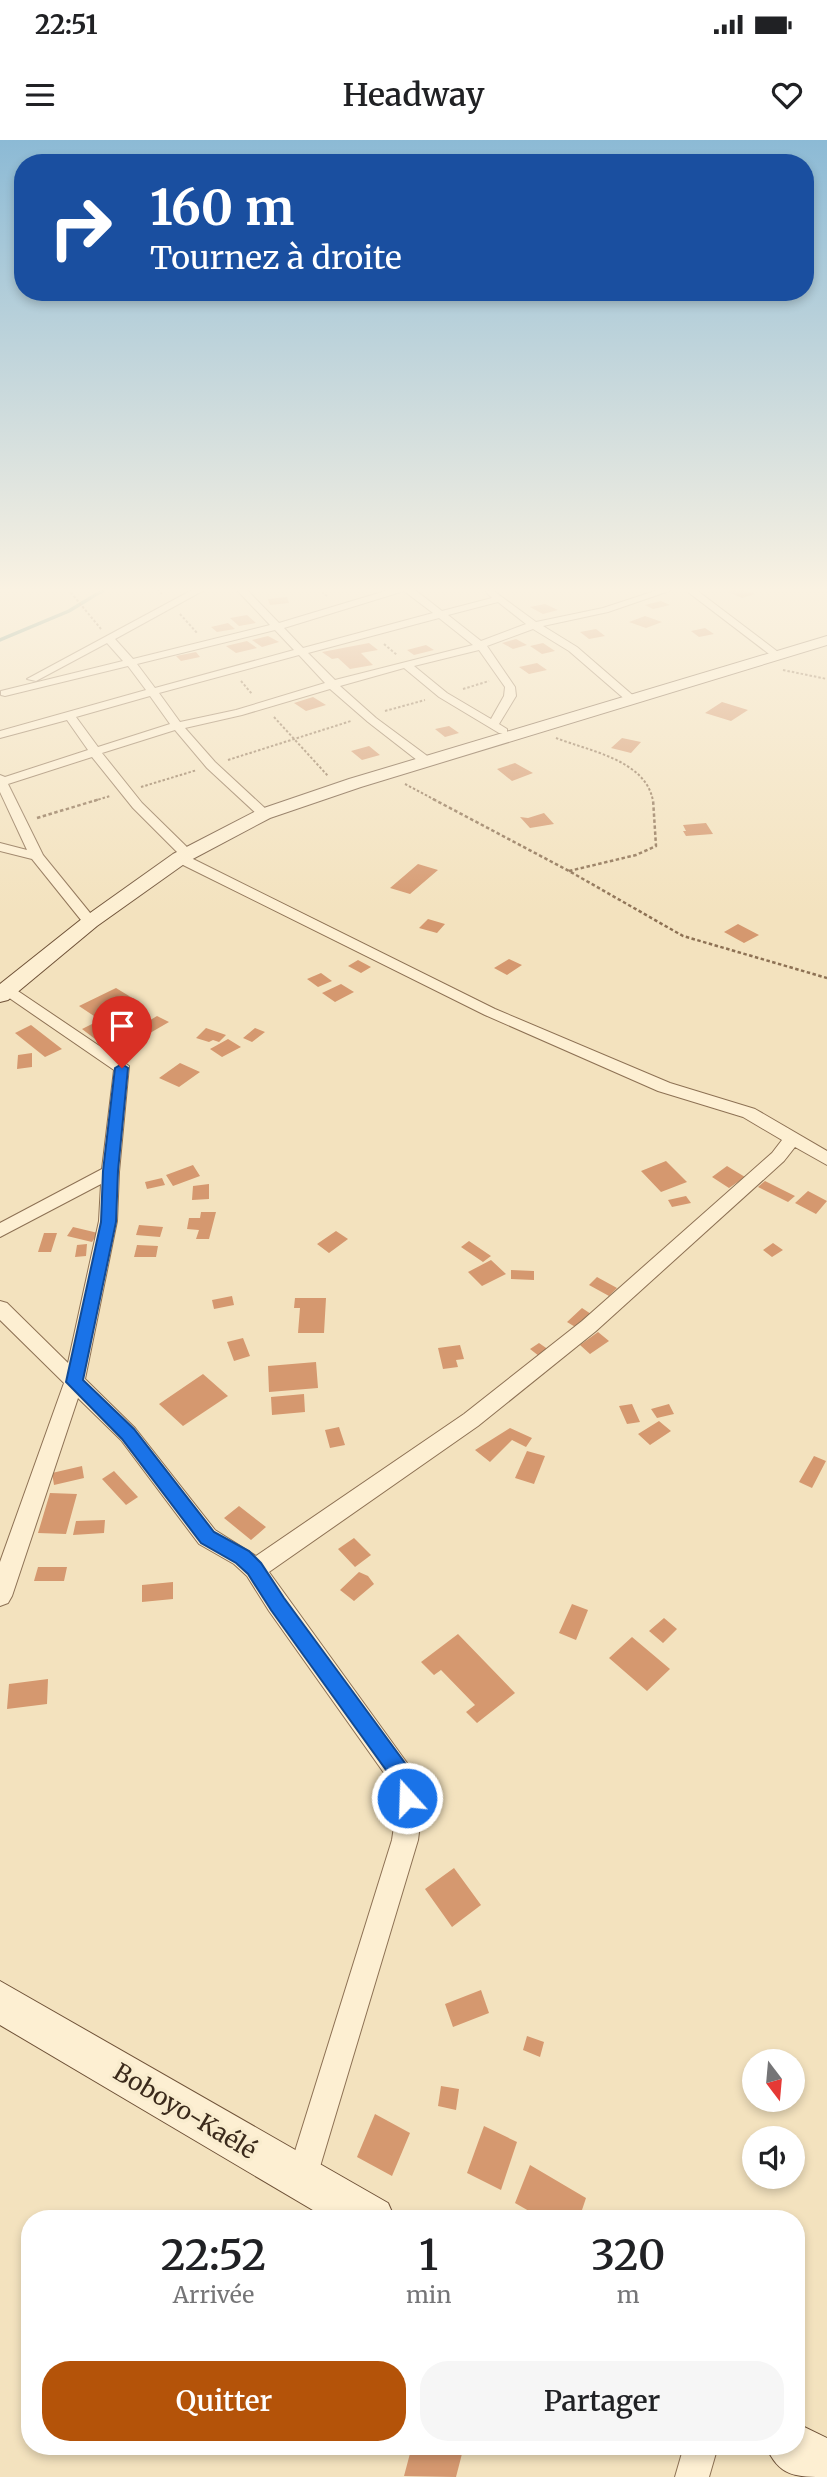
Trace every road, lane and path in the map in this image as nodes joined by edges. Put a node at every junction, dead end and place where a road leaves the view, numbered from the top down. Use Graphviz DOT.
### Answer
graph roads {
  1 [pos="130,698"];
  2 [pos="158,698"];
  3 [pos="256,698"];
  4 [pos="288,698"];
  5 [pos="347,698"];
  6 [pos="432,698"];
  7 [pos="448,698"];
  8 [pos="509,698"];
  9 [pos="638,698"];
  10 [pos="632,700"];
  11 [pos="262,705"];
  12 [pos="71,716"];
  13 [pos="367,716"];
  14 [pos="493,725"];
  15 [pos="177,726"];
  16 [pos="535,729"];
  17 [pos="0,735"];
  18 [pos="511,736"];
  19 [pos="295,740"];
  20 [pos="95,753"];
  21 [pos="426,761"];
  22 [pos="212,765"];
  23 [pos="384,774"];
  24 [pos="1,780"];
  25 [pos="339,788"];
  26 [pos="124,792"];
  27 [pos="264,814"];
  28 [pos="22,823"];
  29 [pos="0,847"];
  30 [pos="37,856"];
  31 [pos="183,856"];
  32 [pos="569,871"];
  33 [pos="90,922"];
  34 [pos="827,978"];
  35 [pos="4,992"];
  36 [pos="793,1138"];
  37 [pos="827,1159"];
  38 [pos="110,1171"];
  39 [pos="0,1231"];
  40 [pos="0,1308"];
  41 [pos="74,1382"];
  42 [pos="255,1569"];
  43 [pos="0,1596"];
  44 [pos="0,2002"];
  45 [pos="301,2180"];
  46 [pos="356,2210"];
  47 [pos="805,2453"];
  48 [pos="698,2455"];
  49 [pos="827,2466"];
  50 [pos="692,2477"];
  1 -- 12 [label="street"];
  2 -- 15 [label="street"];
  3 -- 11 [label="path"];
  4 -- 11 [label="street"];
  5 -- 13 [label="street"];
  6 -- 13 [label="path"];
  7 -- 14 [label="street"];
  8 -- 14 [label="street"];
  9 -- 10 [label="street"];
  10 -- 16 [label="street"];
  11 -- 15 [label="street"];
  11 -- 19 [label="path"];
  12 -- 17 [label="street"];
  12 -- 20 [label="street"];
  13 -- 19 [label="path"];
  13 -- 21 [label="street"];
  14 -- 18 [label="street"];
  15 -- 20 [label="street"];
  15 -- 22 [label="street"];
  16 -- 18 [label="street"];
  16 -- 32 [label="path"];
  18 -- 21 [label="street"];
  19 -- 22 [label="path"];
  19 -- 25 [label="path"];
  20 -- 24 [label="street"];
  20 -- 26 [label="street"];
  21 -- 23 [label="street"];
  22 -- 26 [label="path"];
  22 -- 27 [label="street"];
  23 -- 25 [label="street"];
  23 -- 32 [label="path"];
  24 -- 28 [label="street"];
  25 -- 27 [label="street"];
  26 -- 28 [label="path"];
  26 -- 31 [label="street"];
  27 -- 31 [label="street"];
  28 -- 30 [label="street"];
  29 -- 30 [label="street"];
  30 -- 33 [label="street"];
  31 -- 33 [label="street"];
  31 -- 36 [label="street"];
  32 -- 34 [label="path"];
  33 -- 35 [label="street"];
  35 -- 38 [label="street"];
  36 -- 37 [label="street"];
  36 -- 42 [label="street"];
  38 -- 39 [label="street"];
  38 -- 41 [label="street"];
  40 -- 41 [label="street"];
  41 -- 42 [label="street"];
  41 -- 43 [label="street"];
  42 -- 45 [label="street"];
  44 -- 45 [label="street, Boboyo-Kaélé"];
  45 -- 46 [label="street, Boboyo-Kaélé"];
  47 -- 49 [label="street"];
  48 -- 50 [label="street"];
}
